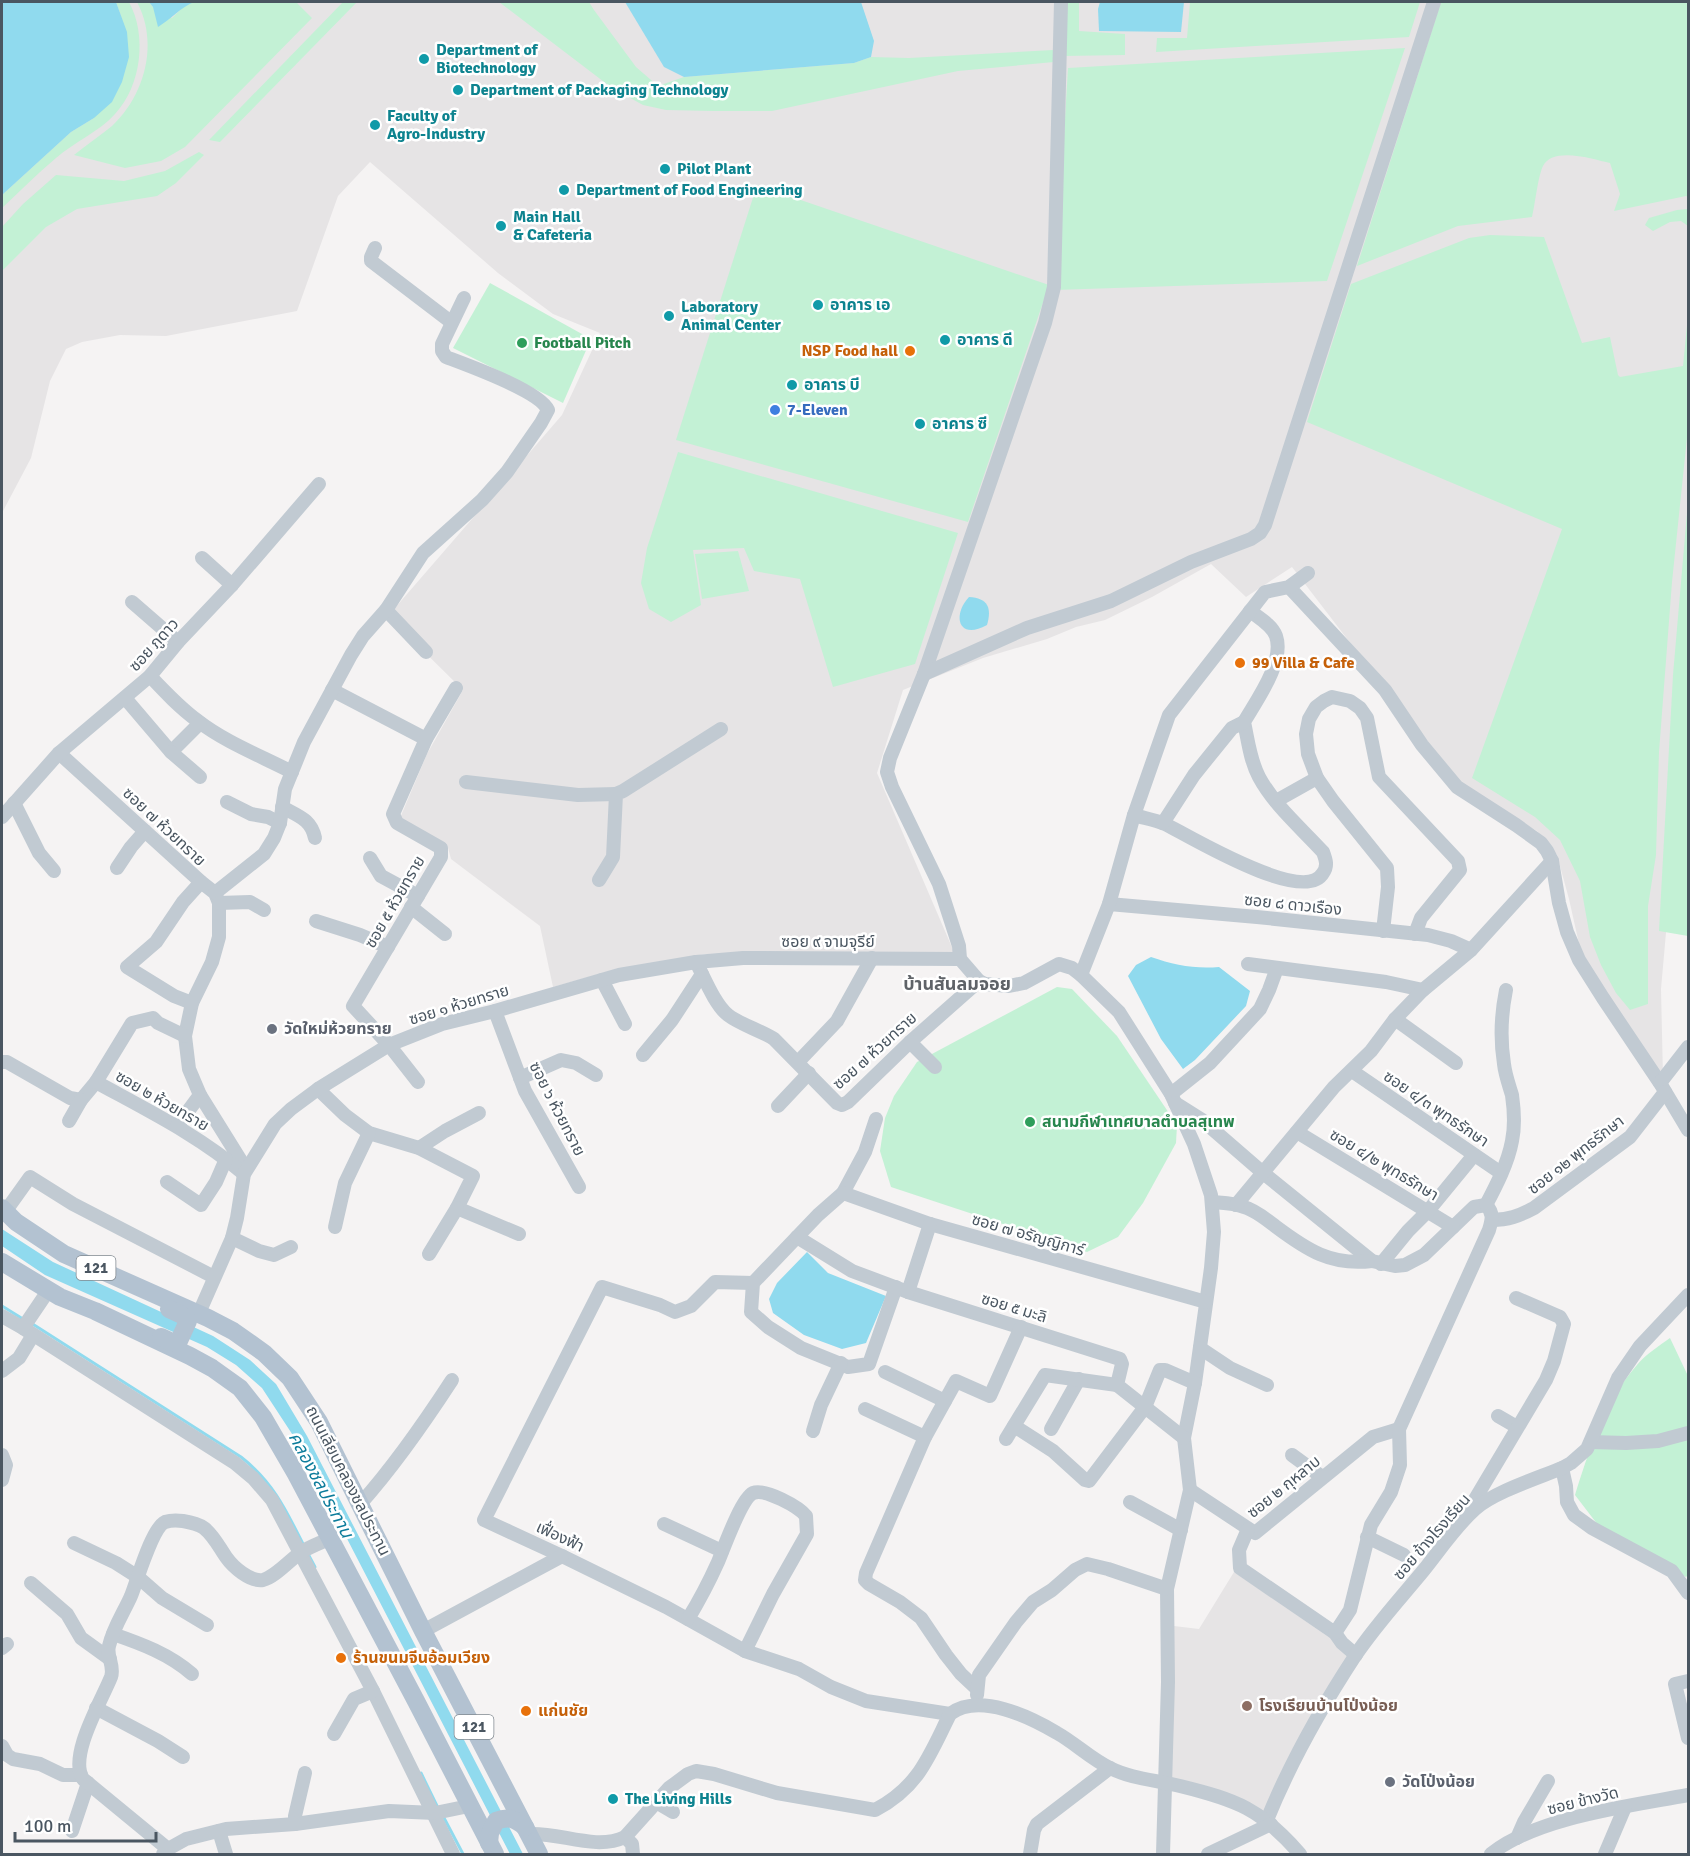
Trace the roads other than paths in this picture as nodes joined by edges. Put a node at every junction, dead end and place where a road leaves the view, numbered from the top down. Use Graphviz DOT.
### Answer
graph roads {
  1 [pos="1061,2"];
  2 [pos="1434,2"];
  3 [pos="375,248"];
  4 [pos="464,298"];
  5 [pos="451,322"];
  6 [pos="319,484"];
  7 [pos="202,558"];
  8 [pos="1308,573"];
  9 [pos="232,585"];
  10 [pos="1289,587"];
  11 [pos="132,602"];
  12 [pos="386,609"];
  13 [pos="1250,611"];
  14 [pos="178,642"];
  15 [pos="426,651"];
  16 [pos="924,674"];
  17 [pos="150,676"];
  18 [pos="456,688"];
  19 [pos="332,690"];
  20 [pos="125,698"];
  21 [pos="1244,722"];
  22 [pos="200,723"];
  23 [pos="721,729"];
  24 [pos="426,739"];
  25 [pos="171,752"];
  26 [pos="59,753"];
  27 [pos="292,772"];
  28 [pos="200,777"];
  29 [pos="1317,778"];
  30 [pos="466,782"];
  31 [pos="616,794"];
  32 [pos="1276,801"];
  33 [pos="227,802"];
  34 [pos="14,803"];
  35 [pos="282,807"];
  36 [pos="1134,815"];
  37 [pos="2,817"];
  38 [pos="280,823"];
  39 [pos="1163,823"];
  40 [pos="145,831"];
  41 [pos="315,838"];
  42 [pos="370,858"];
  43 [pos="1552,861"];
  44 [pos="117,868"];
  45 [pos="54,871"];
  46 [pos="599,880"];
  47 [pos="201,882"];
  48 [pos="217,898"];
  49 [pos="415,902"];
  50 [pos="1109,904"];
  51 [pos="264,910"];
  52 [pos="316,921"];
  53 [pos="1383,931"];
  54 [pos="445,934"];
  55 [pos="1415,934"];
  56 [pos="388,947"];
  57 [pos="1472,950"];
  58 [pos="872,958"];
  59 [pos="960,959"];
  60 [pos="1248,964"];
  61 [pos="699,968"];
  62 [pos="1277,968"];
  63 [pos="1081,975"];
  64 [pos="602,980"];
  65 [pos="978,981"];
  66 [pos="1424,990"];
  67 [pos="1506,990"];
  68 [pos="192,1003"];
  69 [pos="495,1011"];
  70 [pos="1395,1019"];
  71 [pos="625,1024"];
  72 [pos="185,1036"];
  73 [pos="910,1042"];
  74 [pos="389,1045"];
  75 [pos="1689,1047"];
  76 [pos="644,1055"];
  77 [pos="2,1062"];
  78 [pos="798,1062"];
  79 [pos="1456,1063"];
  80 [pos="935,1067"];
  81 [pos="1352,1071"];
  82 [pos="809,1073"];
  83 [pos="596,1075"];
  84 [pos="520,1078"];
  85 [pos="96,1082"];
  86 [pos="418,1082"];
  87 [pos="1663,1088"];
  88 [pos="318,1089"];
  89 [pos="200,1095"];
  90 [pos="1173,1099"];
  91 [pos="81,1100"];
  92 [pos="778,1106"];
  93 [pos="479,1113"];
  94 [pos="876,1119"];
  95 [pos="69,1121"];
  96 [pos="177,1126"];
  97 [pos="1689,1130"];
  98 [pos="1297,1132"];
  99 [pos="369,1133"];
  100 [pos="419,1148"];
  101 [pos="1474,1155"];
  102 [pos="226,1159"];
  103 [pos="245,1172"];
  104 [pos="1262,1172"];
  105 [pos="1501,1173"];
  106 [pos="167,1182"];
  107 [pos="579,1187"];
  108 [pos="843,1193"];
  109 [pos="1212,1202"];
  110 [pos="1236,1205"];
  111 [pos="1486,1205"];
  112 [pos="457,1208"];
  113 [pos="3,1210"];
  114 [pos="1428,1211"];
  115 [pos="1492,1220"];
  116 [pos="930,1224"];
  117 [pos="335,1227"];
  118 [pos="1453,1227"];
  119 [pos="519,1234"];
  120 [pos="797,1237"];
  121 [pos="232,1238"];
  122 [pos="291,1247"];
  123 [pos="429,1254"];
  124 [pos="2,1262"];
  125 [pos="1376,1262"];
  126 [pos="214,1277"];
  127 [pos="753,1282"];
  128 [pos="902,1289"];
  129 [pos="1689,1294"];
  130 [pos="43,1298"];
  131 [pos="1516,1298"];
  132 [pos="1206,1302"];
  133 [pos="95,1311"];
  134 [pos="2,1316"];
  135 [pos="194,1320"];
  136 [pos="1021,1328"];
  137 [pos="27,1329"];
  138 [pos="183,1343"];
  139 [pos="1200,1348"];
  140 [pos="841,1363"];
  141 [pos="2,1371"];
  142 [pos="885,1372"];
  143 [pos="1080,1379"];
  144 [pos="452,1380"];
  145 [pos="1195,1383"];
  146 [pos="1117,1385"];
  147 [pos="1267,1385"];
  148 [pos="240,1388"];
  149 [pos="945,1401"];
  150 [pos="1144,1407"];
  151 [pos="865,1409"];
  152 [pos="1498,1416"];
  153 [pos="1014,1426"];
  154 [pos="1517,1427"];
  155 [pos="1051,1429"];
  156 [pos="1399,1429"];
  157 [pos="813,1431"];
  158 [pos="1689,1432"];
  159 [pos="925,1437"];
  160 [pos="1184,1438"];
  161 [pos="1006,1439"];
  162 [pos="1591,1442"];
  163 [pos="2,1455"];
  164 [pos="1292,1455"];
  165 [pos="1562,1468"];
  166 [pos="1322,1477"];
  167 [pos="2,1480"];
  168 [pos="1190,1490"];
  169 [pos="1130,1502"];
  170 [pos="361,1503"];
  171 [pos="664,1524"];
  172 [pos="1459,1526"];
  173 [pos="1248,1529"];
  174 [pos="1181,1530"];
  175 [pos="1367,1537"];
  176 [pos="74,1543"];
  177 [pos="312,1547"];
  178 [pos="722,1551"];
  179 [pos="1404,1555"];
  180 [pos="562,1556"];
  181 [pos="138,1577"];
  182 [pos="31,1583"];
  183 [pos="1167,1589"];
  184 [pos="1689,1593"];
  185 [pos="688,1619"];
  186 [pos="207,1625"];
  187 [pos="423,1631"];
  188 [pos="1335,1633"];
  189 [pos="113,1634"];
  190 [pos="745,1651"];
  191 [pos="1356,1655"];
  192 [pos="110,1659"];
  193 [pos="192,1674"];
  194 [pos="1689,1681"];
  195 [pos="978,1689"];
  196 [pos="373,1691"];
  197 [pos="976,1706"];
  198 [pos="96,1708"];
  199 [pos="950,1714"];
  200 [pos="334,1734"];
  201 [pos="1689,1738"];
  202 [pos="2,1746"];
  203 [pos="183,1757"];
  204 [pos="1110,1768"];
  205 [pos="305,1773"];
  206 [pos="84,1779"];
  207 [pos="1548,1780"];
  208 [pos="1165,1783"];
  209 [pos="1689,1795"];
  210 [pos="506,1797"];
  211 [pos="656,1802"];
  212 [pos="1624,1807"];
  213 [pos="438,1812"];
  214 [pos="673,1812"];
  215 [pos="1269,1822"];
  216 [pos="295,1824"];
  217 [pos="523,1827"];
  218 [pos="483,1828"];
  219 [pos="72,1831"];
  220 [pos="219,1831"];
  221 [pos="1517,1838"];
  222 [pos="630,1845"];
  223 [pos="166,1852"];
  224 [pos="226,1854"];
  225 [pos="453,1854"];
  226 [pos="539,1854"];
  227 [pos="1030,1854"];
  228 [pos="1163,1854"];
  229 [pos="1208,1854"];
  230 [pos="1300,1854"];
  231 [pos="1491,1854"];
  232 [pos="1605,1854"];
  1 -- 16 [label="street"];
  2 -- 16 [label="street"];
  3 -- 5 [label="street"];
  4 -- 5 [label="street"];
  5 -- 12 [label="street"];
  6 -- 9 [label="street, ซอย ภูดาว"];
  7 -- 9 [label="street"];
  8 -- 10 [label="street"];
  9 -- 14 [label="street, ซอย ภูดาว"];
  10 -- 13 [label="street"];
  10 -- 43 [label="street"];
  11 -- 14 [label="street"];
  12 -- 15 [label="street"];
  12 -- 19 [label="street"];
  13 -- 21 [label="street"];
  13 -- 36 [label="street"];
  14 -- 17 [label="street, ซอย ภูดาว"];
  16 -- 59 [label="street"];
  17 -- 20 [label="street, ซอย ภูดาว"];
  17 -- 22 [label="street"];
  18 -- 24 [label="street, ซอย ๕ ห้วยทราย"];
  19 -- 24 [label="street"];
  19 -- 27 [label="street"];
  20 -- 25 [label="street"];
  20 -- 26 [label="street, ซอย ภูดาว"];
  21 -- 32 [label="street"];
  21 -- 39 [label="street"];
  22 -- 25 [label="street"];
  22 -- 27 [label="street"];
  23 -- 31 [label="street"];
  24 -- 49 [label="street, ซอย ๕ ห้วยทราย"];
  25 -- 28 [label="street"];
  26 -- 34 [label="street, ซอย ภูดาว"];
  26 -- 40 [label="street, ซอย ๗ ห้วยทราย"];
  27 -- 35 [label="street"];
  29 -- 32 [label="street"];
  29 -- 53 [label="street"];
  29 -- 55 [label="street"];
  30 -- 31 [label="street"];
  31 -- 46 [label="street"];
  32 -- 39 [label="street"];
  33 -- 38 [label="street"];
  34 -- 37 [label="street, ซอย ภูดาว"];
  34 -- 45 [label="street"];
  35 -- 38 [label="street"];
  35 -- 41 [label="street"];
  36 -- 39 [label="street"];
  36 -- 50 [label="street"];
  38 -- 48 [label="street"];
  40 -- 44 [label="street"];
  40 -- 47 [label="street, ซอย ๗ ห้วยทราย"];
  42 -- 49 [label="street"];
  43 -- 57 [label="street"];
  43 -- 87 [label="street"];
  47 -- 48 [label="street, ซอย ๗ ห้วยทราย"];
  47 -- 68 [label="street"];
  48 -- 51 [label="street"];
  48 -- 68 [label="street"];
  49 -- 54 [label="street"];
  49 -- 56 [label="street, ซอย ๕ ห้วยทราย"];
  50 -- 53 [label="street, ซอย ๘ ดาวเรือง"];
  50 -- 63 [label="street"];
  52 -- 56 [label="street"];
  53 -- 55 [label="street, ซอย ๘ ดาวเรือง"];
  55 -- 57 [label="street, ซอย ๘ ดาวเรือง"];
  56 -- 74 [label="street, ซอย ๕ ห้วยทราย"];
  57 -- 66 [label="street"];
  58 -- 59 [label="street, ซอย ๙ จามจุรีย์"];
  58 -- 61 [label="street, ซอย ๙ จามจุรีย์"];
  58 -- 78 [label="street"];
  59 -- 65 [label="street"];
  60 -- 62 [label="street"];
  61 -- 64 [label="street, ซอย ๑ ห้วยทราย"];
  61 -- 76 [label="street"];
  61 -- 78 [label="street, ซอย ๗ ห้วยทราย"];
  62 -- 66 [label="street"];
  62 -- 90 [label="street"];
  63 -- 65 [label="street"];
  63 -- 90 [label="street"];
  64 -- 69 [label="street, ซอย ๑ ห้วยทราย"];
  64 -- 71 [label="street"];
  65 -- 73 [label="street, ซอย ๗ ห้วยทราย"];
  66 -- 70 [label="street"];
  67 -- 105 [label="street"];
  68 -- 72 [label="street"];
  69 -- 74 [label="street, ซอย ๑ ห้วยทราย"];
  69 -- 84 [label="street, ซอย ๖ ห้วยทราย"];
  70 -- 79 [label="street"];
  70 -- 81 [label="street"];
  72 -- 85 [label="street"];
  72 -- 89 [label="street"];
  73 -- 80 [label="street"];
  73 -- 82 [label="street, ซอย ๗ ห้วยทราย"];
  74 -- 86 [label="street"];
  74 -- 88 [label="street, ซอย ๑ ห้วยทราย"];
  75 -- 87 [label="street, ซอย ๑๒ พุทธรักษา"];
  77 -- 91 [label="street"];
  78 -- 82 [label="street, ซอย ๗ ห้วยทราย"];
  81 -- 98 [label="street"];
  81 -- 101 [label="street, ซอย ๔/๓ พุทธรักษา"];
  82 -- 92 [label="street"];
  83 -- 84 [label="street"];
  84 -- 107 [label="street, ซอย ๖ ห้วยทราย"];
  85 -- 91 [label="street, ซอย ๒ ห้วยทราย"];
  85 -- 96 [label="street, ซอย ๒ ห้วยทราย"];
  87 -- 97 [label="street"];
  87 -- 115 [label="street, ซอย ๑๒ พุทธรักษา"];
  88 -- 99 [label="street"];
  88 -- 103 [label="street, ซอย ๑ ห้วยทราย"];
  89 -- 96 [label="street"];
  89 -- 103 [label="street"];
  90 -- 104 [label="street"];
  90 -- 109 [label="street"];
  91 -- 95 [label="street, ซอย ๒ ห้วยทราย"];
  93 -- 100 [label="street"];
  94 -- 108 [label="street"];
  96 -- 102 [label="street, ซอย ๒ ห้วยทราย"];
  98 -- 104 [label="street"];
  98 -- 114 [label="street, ซอย ๔/๒ พุทธรักษา"];
  99 -- 100 [label="street"];
  99 -- 117 [label="street"];
  100 -- 112 [label="street"];
  101 -- 105 [label="street, ซอย ๔/๓ พุทธรักษา"];
  101 -- 114 [label="street"];
  102 -- 103 [label="street, ซอย ๒ ห้วยทราย"];
  102 -- 106 [label="street"];
  103 -- 121 [label="street, ซอย ๑ ห้วยทราย"];
  104 -- 110 [label="street"];
  104 -- 125 [label="street"];
  105 -- 111 [label="street"];
  108 -- 116 [label="street, ซอย ๗ อรัญญิการ์"];
  108 -- 120 [label="street"];
  109 -- 110 [label="street"];
  109 -- 132 [label="street"];
  110 -- 125 [label="street"];
  111 -- 115 [label="street"];
  111 -- 118 [label="street"];
  112 -- 119 [label="street"];
  112 -- 123 [label="street"];
  113 -- 126 [label="street"];
  113 -- 135 [label="main road, ถนนเลียบคลองชลประทาน / 121"];
  114 -- 118 [label="street, ซอย ๔/๒ พุทธรักษา"];
  114 -- 125 [label="street"];
  115 -- 156 [label="street"];
  116 -- 128 [label="street"];
  116 -- 132 [label="street, ซอย ๗ อรัญญิการ์"];
  118 -- 125 [label="street"];
  120 -- 127 [label="street"];
  120 -- 128 [label="street, ซอย ๕ มะลิ"];
  121 -- 122 [label="street"];
  121 -- 126 [label="street, ซอย ๑ ห้วยทราย"];
  124 -- 130 [label="main road, 121"];
  126 -- 135 [label="street, ซอย ๑ ห้วยทราย"];
  127 -- 140 [label="street"];
  127 -- 180 [label="street, เฟื่องฟ้า"];
  128 -- 136 [label="street, ซอย ๕ มะลิ"];
  128 -- 140 [label="street"];
  129 -- 162 [label="street, ซอย ข้างโรงเรียน"];
  130 -- 133 [label="main road, 121"];
  130 -- 137 [label="street"];
  131 -- 154 [label="street"];
  132 -- 139 [label="street"];
  133 -- 138 [label="main road"];
  133 -- 148 [label="main road, 121"];
  134 -- 137 [label="street"];
  135 -- 138 [label="main road"];
  135 -- 170 [label="main road, ถนนเลียบคลองชลประทาน / 121"];
  136 -- 146 [label="street, ซอย ๕ มะลิ"];
  136 -- 149 [label="street"];
  137 -- 141 [label="street"];
  137 -- 177 [label="street"];
  138 -- 148 [label="main road"];
  139 -- 145 [label="street"];
  139 -- 147 [label="street"];
  140 -- 157 [label="street"];
  142 -- 149 [label="street"];
  143 -- 146 [label="street"];
  143 -- 153 [label="street"];
  143 -- 155 [label="street"];
  144 -- 170 [label="street"];
  145 -- 150 [label="street"];
  145 -- 160 [label="street"];
  146 -- 150 [label="street"];
  148 -- 177 [label="main road, 121"];
  149 -- 159 [label="street"];
  150 -- 153 [label="street"];
  150 -- 160 [label="street"];
  151 -- 159 [label="street"];
  152 -- 154 [label="street"];
  153 -- 161 [label="street"];
  154 -- 172 [label="street"];
  156 -- 166 [label="street, ซอย ๒ กุหลาบ"];
  156 -- 175 [label="street"];
  158 -- 162 [label="street"];
  159 -- 195 [label="street"];
  160 -- 168 [label="street"];
  162 -- 165 [label="street, ซอย ข้างโรงเรียน"];
  163 -- 167 [label="street"];
  164 -- 166 [label="street"];
  165 -- 172 [label="street, ซอย ข้างโรงเรียน"];
  165 -- 184 [label="street"];
  166 -- 173 [label="street, ซอย ๒ กุหลาบ"];
  168 -- 173 [label="street, ซอย ๒ กุหลาบ"];
  168 -- 174 [label="street"];
  169 -- 174 [label="street"];
  170 -- 187 [label="main road, ถนนเลียบคลองชลประทาน / 121"];
  171 -- 178 [label="street"];
  172 -- 191 [label="street, ซอย ข้างโรงเรียน"];
  173 -- 188 [label="street"];
  174 -- 183 [label="street"];
  175 -- 179 [label="street"];
  175 -- 188 [label="street"];
  176 -- 181 [label="street"];
  177 -- 181 [label="street"];
  177 -- 196 [label="street"];
  177 -- 218 [label="main road, 121"];
  178 -- 185 [label="street"];
  178 -- 190 [label="street"];
  180 -- 185 [label="street, เฟื่องฟ้า"];
  180 -- 187 [label="street"];
  181 -- 186 [label="street"];
  181 -- 189 [label="street"];
  182 -- 192 [label="street"];
  183 -- 195 [label="street"];
  183 -- 208 [label="street"];
  185 -- 190 [label="street, เฟื่องฟ้า"];
  187 -- 210 [label="main road, ถนนเลียบคลองชลประทาน / 121"];
  188 -- 191 [label="street"];
  189 -- 192 [label="street"];
  189 -- 193 [label="street"];
  190 -- 199 [label="street, เฟื่องฟ้า"];
  191 -- 215 [label="street, ซอย ข้างโรงเรียน"];
  192 -- 198 [label="street"];
  194 -- 201 [label="street"];
  195 -- 197 [label="street"];
  196 -- 200 [label="street"];
  196 -- 213 [label="street"];
  197 -- 199 [label="street"];
  197 -- 204 [label="street"];
  198 -- 203 [label="street"];
  198 -- 206 [label="street"];
  199 -- 211 [label="street"];
  202 -- 206 [label="street"];
  204 -- 208 [label="street"];
  204 -- 227 [label="street"];
  205 -- 216 [label="street"];
  206 -- 219 [label="street"];
  206 -- 223 [label="street"];
  207 -- 221 [label="street"];
  208 -- 215 [label="street"];
  208 -- 228 [label="street"];
  209 -- 212 [label="street, ซอย ข้างวัด"];
  210 -- 217 [label="main road, ถนนเลียบคลองชลประทาน / 121"];
  210 -- 218 [label="main road"];
  211 -- 214 [label="street"];
  211 -- 222 [label="street"];
  212 -- 221 [label="street, ซอย ข้างวัด"];
  212 -- 232 [label="street"];
  213 -- 216 [label="street"];
  213 -- 218 [label="street"];
  213 -- 225 [label="street"];
  215 -- 229 [label="street"];
  215 -- 230 [label="street"];
  216 -- 220 [label="street"];
  217 -- 218 [label="main road"];
  217 -- 222 [label="street"];
  217 -- 226 [label="main road, ถนนเลียบคลองชลประทาน / 121"];
  220 -- 223 [label="street"];
  220 -- 224 [label="street"];
  221 -- 231 [label="street, ซอย ข้างวัด"];
}
